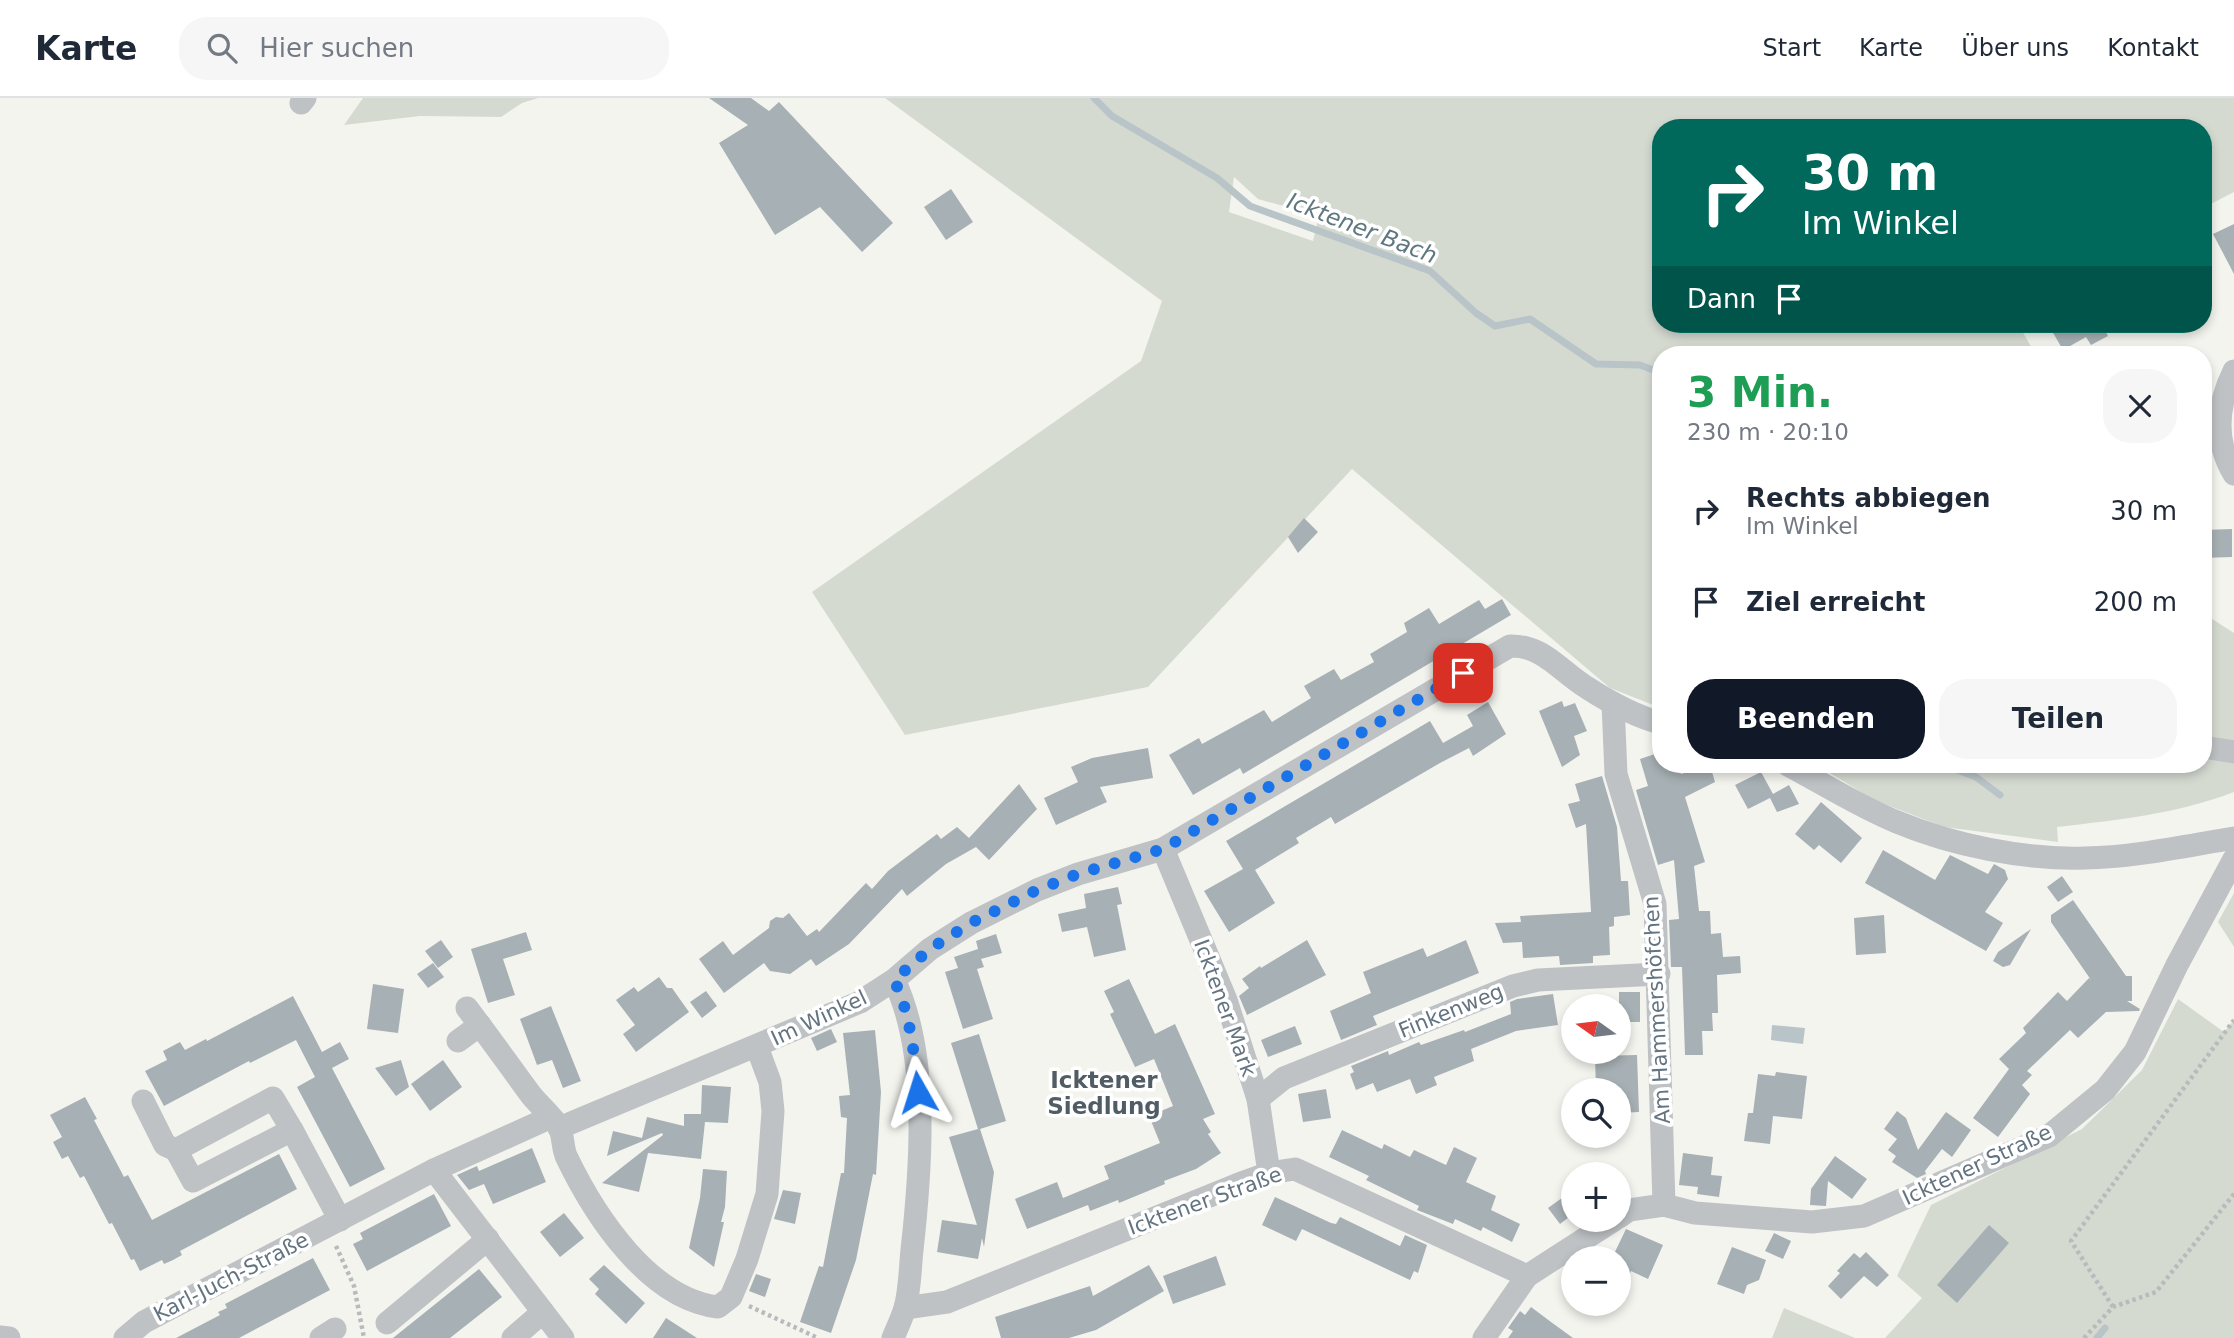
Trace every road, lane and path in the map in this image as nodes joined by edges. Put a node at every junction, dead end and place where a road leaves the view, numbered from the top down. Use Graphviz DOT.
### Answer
graph roads {
  1 [pos="2234,371"];
  2 [pos="2234,474"];
  3 [pos="1613,704"];
  4 [pos="1652,719"];
  5 [pos="2212,748"];
  6 [pos="2234,752"];
  7 [pos="1803,773"];
  8 [pos="2234,838"];
  9 [pos="1163,849"];
  10 [pos="2234,859"];
  11 [pos="1659,974"];
  12 [pos="894,980"];
  13 [pos="2234,1020"];
  14 [pos="458,1041"];
  15 [pos="757,1047"];
  16 [pos="1258,1099"];
  17 [pos="143,1101"];
  18 [pos="554,1123"];
  19 [pos="292,1130"];
  20 [pos="176,1150"];
  21 [pos="434,1170"];
  22 [pos="1269,1174"];
  23 [pos="2234,1194"];
  24 [pos="1664,1205"];
  25 [pos="1631,1210"];
  26 [pos="333,1223"];
  27 [pos="1595,1232"];
  28 [pos="488,1239"];
  29 [pos="1527,1276"];
  30 [pos="731,1297"];
  31 [pos="2113,1307"];
  32 [pos="905,1308"];
  33 [pos="543,1312"];
  34 [pos="387,1323"];
  35 [pos="362,1324"];
  36 [pos="328,1334"];
  37 [pos="0,1337"];
  38 [pos="9,1338"];
  39 [pos="125,1338"];
  40 [pos="363,1338"];
  41 [pos="513,1338"];
  42 [pos="563,1338"];
  43 [pos="818,1338"];
  44 [pos="893,1338"];
  45 [pos="1483,1338"];
  46 [pos="2084,1338"];
  1 -- 2 [label="street"];
  3 -- 4 [label="street"];
  3 -- 9 [label="street, Im Winkel"];
  3 -- 11 [label="street, Am Hammershöfchen"];
  5 -- 6 [label="street"];
  7 -- 8 [label="street"];
  9 -- 12 [label="street, Im Winkel"];
  9 -- 16 [label="street, Icktener Mark"];
  10 -- 24 [label="street, Icktener Straße"];
  11 -- 16 [label="street, Finkenweg"];
  11 -- 24 [label="street, Am Hammershöfchen"];
  12 -- 15 [label="street, Im Winkel"];
  12 -- 32 [label="street"];
  13 -- 31 [label="path"];
  14 -- 18 [label="street"];
  15 -- 18 [label="street, Im Winkel"];
  15 -- 30 [label="street, Im Winkel"];
  16 -- 22 [label="street, Icktener Mark"];
  17 -- 20 [label="street"];
  18 -- 21 [label="street, Karl-Juch-Straße"];
  18 -- 30 [label="street"];
  19 -- 20 [label="street"];
  19 -- 20 [label="street"];
  19 -- 26 [label="street"];
  21 -- 26 [label="street, Karl-Juch-Straße"];
  21 -- 28 [label="street"];
  22 -- 29 [label="street, Icktener Straße"];
  22 -- 32 [label="street, Icktener Straße"];
  23 -- 31 [label="path"];
  24 -- 25 [label="street, Icktener Straße"];
  26 -- 35 [label="path"];
  26 -- 39 [label="street, Karl-Juch-Straße"];
  27 -- 29 [label="street, Icktener Straße"];
  28 -- 33 [label="street"];
  28 -- 34 [label="street"];
  29 -- 45 [label="street, Icktener Straße"];
  30 -- 43 [label="path"];
  31 -- 46 [label="path"];
  32 -- 44 [label="street"];
  33 -- 41 [label="street"];
  33 -- 42 [label="street"];
  34 -- 35 [label="path"];
  35 -- 36 [label="path"];
  35 -- 40 [label="path"];
  37 -- 38 [label="street"];
}
